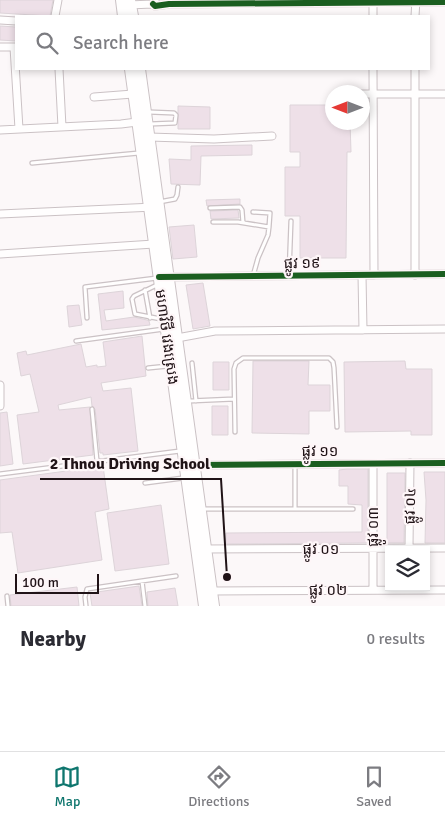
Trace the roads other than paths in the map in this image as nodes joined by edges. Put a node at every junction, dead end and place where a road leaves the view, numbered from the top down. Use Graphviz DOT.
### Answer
graph roads {
  1 [pos="58,0"];
  2 [pos="373,1"];
  3 [pos="416,1"];
  4 [pos="202,2"];
  5 [pos="244,2"];
  6 [pos="288,2"];
  7 [pos="329,2"];
  8 [pos="445,2"];
  9 [pos="125,6"];
  10 [pos="55,15"];
  11 [pos="373,15"];
  12 [pos="416,15"];
  13 [pos="0,20"];
  14 [pos="15,21"];
  15 [pos="0,47"];
  16 [pos="15,47"];
  17 [pos="16,70"];
  18 [pos="59,70"];
  19 [pos="130,70"];
  20 [pos="140,70"];
  21 [pos="373,70"];
  22 [pos="415,70"];
  23 [pos="134,94"];
  24 [pos="373,94"];
  25 [pos="414,94"];
  26 [pos="445,94"];
  27 [pos="94,97"];
  28 [pos="146,111"];
  29 [pos="143,123"];
  30 [pos="62,127"];
  31 [pos="0,130"];
  32 [pos="19,130"];
  33 [pos="272,136"];
  34 [pos="149,137"];
  35 [pos="142,153"];
  36 [pos="32,163"];
  37 [pos="178,186"];
  38 [pos="156,206"];
  39 [pos="210,208"];
  40 [pos="253,212"];
  41 [pos="0,214"];
  42 [pos="291,221"];
  43 [pos="213,222"];
  44 [pos="243,223"];
  45 [pos="269,227"];
  46 [pos="154,244"];
  47 [pos="0,254"];
  48 [pos="416,274"];
  49 [pos="445,274"];
  50 [pos="362,275"];
  51 [pos="374,275"];
  52 [pos="253,276"];
  53 [pos="289,276"];
  54 [pos="164,280"];
  55 [pos="145,290"];
  56 [pos="87,318"];
  57 [pos="150,318"];
  58 [pos="165,324"];
  59 [pos="445,329"];
  60 [pos="363,330"];
  61 [pos="177,338"];
  62 [pos="76,341"];
  63 [pos="192,363"];
  64 [pos="171,366"];
  65 [pos="148,368"];
  66 [pos="0,385"];
  67 [pos="234,399"];
  68 [pos="191,401"];
  69 [pos="0,406"];
  70 [pos="92,409"];
  71 [pos="337,427"];
  72 [pos="235,432"];
  73 [pos="183,450"];
  74 [pos="97,461"];
  75 [pos="410,463"];
  76 [pos="445,463"];
  77 [pos="295,464"];
  78 [pos="373,464"];
  79 [pos="194,465"];
  80 [pos="0,474"];
  81 [pos="187,478"];
  82 [pos="145,484"];
  83 [pos="295,508"];
  84 [pos="200,509"];
  85 [pos="352,509"];
  86 [pos="409,546"];
  87 [pos="373,548"];
  88 [pos="385,548"];
  89 [pos="430,548"];
  90 [pos="445,548"];
  91 [pos="201,549"];
  92 [pos="176,576"];
  93 [pos="142,581"];
  94 [pos="373,590"];
  95 [pos="445,590"];
  96 [pos="212,591"];
  97 [pos="7,596"];
  98 [pos="8,606"];
  99 [pos="86,606"];
  100 [pos="145,606"];
  101 [pos="204,606"];
  102 [pos="214,606"];
  1 -- 10 [label="street"];
  2 -- 3 [label="street"];
  2 -- 7 [label="street"];
  2 -- 11 [label="street"];
  3 -- 8 [label="street"];
  3 -- 12 [label="street"];
  4 -- 5 [label="street"];
  4 -- 9 [label="street"];
  5 -- 6 [label="street"];
  6 -- 7 [label="street"];
  13 -- 14 [label="street"];
  15 -- 16 [label="street"];
  17 -- 32 [label="street"];
  18 -- 30 [label="street"];
  19 -- 23 [label="main road, មហាវិថី វេងស្រេង"];
  20 -- 28 [label="main road, មហាវិថី វេងស្រេង"];
  21 -- 24 [label="street"];
  22 -- 25 [label="street"];
  23 -- 27 [label="street"];
  23 -- 29 [label="main road, មហាវិថី វេងស្រេង"];
  24 -- 25 [label="street"];
  24 -- 51 [label="street"];
  25 -- 26 [label="street"];
  25 -- 48 [label="street"];
  28 -- 29 [label="main road, មហាវិថី វេងស្រេង"];
  28 -- 29 [label="lane"];
  29 -- 30 [label="street"];
  29 -- 34 [label="main road, មហាវិថី វេងស្រេង"];
  29 -- 35 [label="main road, មហាវិថី វេងស្រេង"];
  30 -- 32 [label="street"];
  31 -- 32 [label="street"];
  33 -- 34 [label="street"];
  34 -- 38 [label="main road, មហាវិថី វេងស្រេង"];
  35 -- 36 [label="lane"];
  35 -- 38 [label="main road, មហាវិថី វេងស្រេង"];
  37 -- 38 [label="lane"];
  38 -- 41 [label="street"];
  38 -- 46 [label="main road, មហាវិថី វេងស្រេង"];
  38 -- 54 [label="main road, មហាវិថី វេងស្រេង"];
  39 -- 44 [label="lane"];
  40 -- 45 [label="lane"];
  42 -- 53 [label="lane"];
  43 -- 44 [label="lane"];
  44 -- 45 [label="lane"];
  45 -- 52 [label="lane"];
  46 -- 47 [label="street"];
  46 -- 54 [label="main road, មហាវិថី វេងស្រេង"];
  48 -- 49 [label="street, ផ្លូវ ១៩"];
  48 -- 51 [label="street, ផ្លូវ ១៩"];
  50 -- 51 [label="street, ផ្លូវ ១៩"];
  50 -- 53 [label="street, ផ្លូវ ១៩"];
  50 -- 60 [label="street"];
  52 -- 53 [label="street, ផ្លូវ ១៩"];
  52 -- 54 [label="street, ផ្លូវ ១៩"];
  54 -- 55 [label="lane"];
  54 -- 56 [label="lane"];
  54 -- 58 [label="main road, មហាវិថី វេងស្រេង"];
  54 -- 61 [label="main road, មហាវិថី វេងស្រេង"];
  55 -- 57 [label="lane"];
  55 -- 57 [label="lane"];
  57 -- 58 [label="lane"];
  58 -- 62 [label="lane"];
  58 -- 64 [label="main road, មហាវិថី វេងស្រេង"];
  59 -- 60 [label="street"];
  60 -- 61 [label="street"];
  61 -- 68 [label="main road, មហាវិថី វេងស្រេង"];
  63 -- 68 [label="lane"];
  64 -- 65 [label="lane"];
  64 -- 73 [label="main road, មហាវិថី វេងស្រេង"];
  66 -- 69 [label="street"];
  67 -- 68 [label="lane"];
  67 -- 71 [label="lane"];
  67 -- 72 [label="lane"];
  68 -- 79 [label="main road, មហាវិថី វេងស្រេង"];
  70 -- 74 [label="lane"];
  73 -- 74 [label="lane"];
  73 -- 81 [label="main road, មហាវិថី វេងស្រេង"];
  74 -- 80 [label="lane"];
  75 -- 76 [label="street, ផ្លូវ ១១"];
  75 -- 78 [label="street, ផ្លូវ ១១"];
  75 -- 86 [label="street, ផ្លូវ ០៤"];
  77 -- 78 [label="street, ផ្លូវ ១១"];
  77 -- 79 [label="street, ផ្លូវ ១១"];
  77 -- 83 [label="lane"];
  78 -- 87 [label="street, ផ្លូវ ០៣"];
  79 -- 84 [label="main road, មហាវិថី វេងស្រេង"];
  81 -- 82 [label="lane"];
  81 -- 91 [label="main road, មហាវិថី វេងស្រេង"];
  83 -- 84 [label="lane"];
  83 -- 85 [label="lane"];
  84 -- 91 [label="main road, មហាវិថី វេងស្រេង"];
  87 -- 88 [label="street, ផ្លូវ ០១"];
  87 -- 91 [label="street, ផ្លូវ ០១"];
  87 -- 94 [label="street, ផ្លូវ ០៣"];
  89 -- 90 [label="street, ផ្លូវ ០១"];
  91 -- 96 [label="main road, មហាវិថី វេងស្រេង"];
  91 -- 101 [label="main road, មហាវិថី វេងស្រេង"];
  92 -- 93 [label="lane"];
  93 -- 99 [label="lane"];
  93 -- 100 [label="lane"];
  94 -- 95 [label="street, ផ្លូវ ០២"];
  94 -- 96 [label="street, ផ្លូវ ០២"];
  96 -- 102 [label="main road, មហាវិថី វេងស្រេង"];
  97 -- 98 [label="lane"];
}
